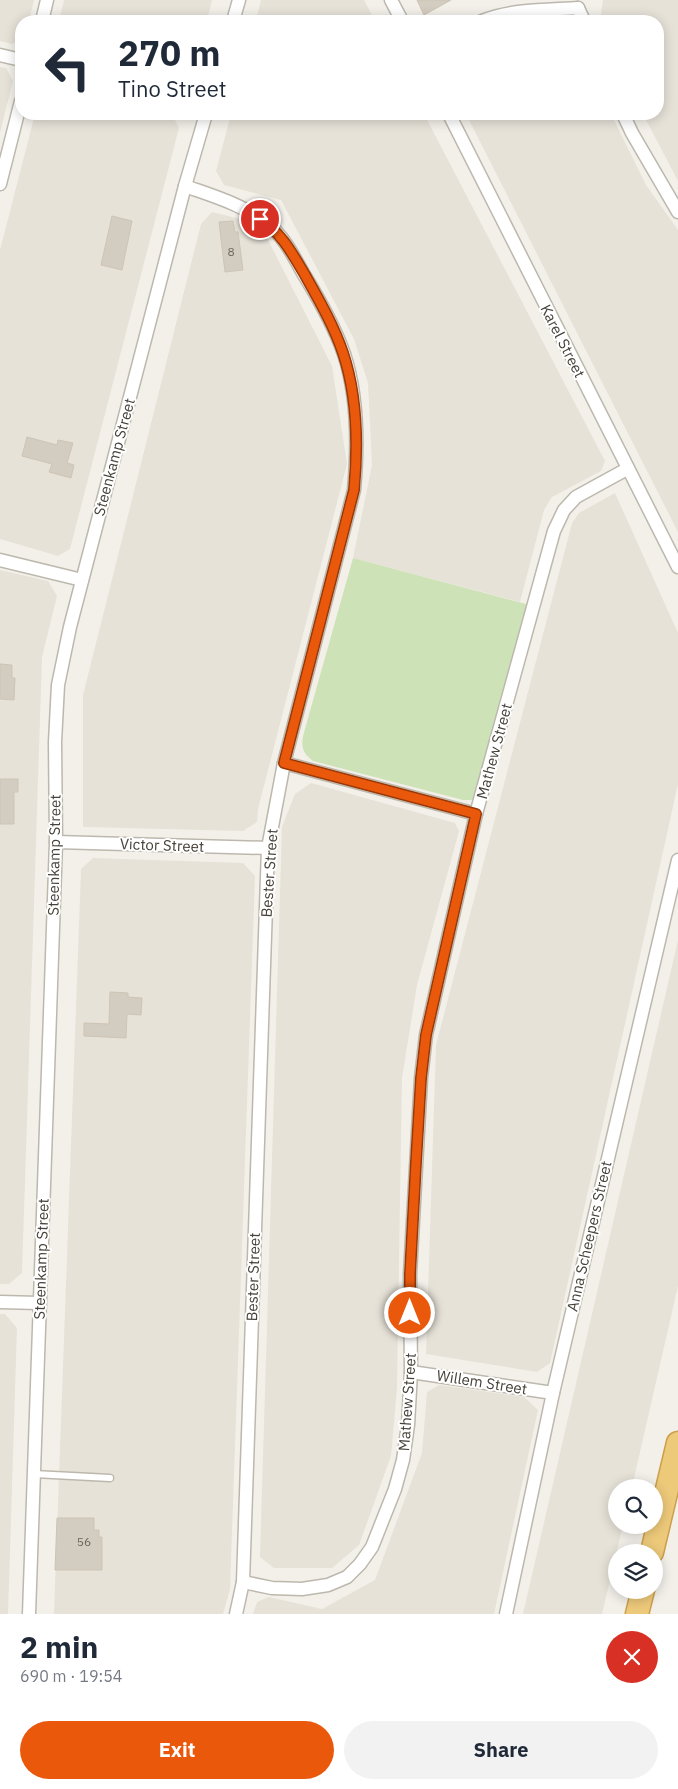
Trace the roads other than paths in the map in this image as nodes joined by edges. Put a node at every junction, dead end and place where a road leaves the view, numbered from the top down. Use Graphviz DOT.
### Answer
graph roads {
  1 [pos="47,0"];
  2 [pos="239,0"];
  3 [pos="391,0"];
  4 [pos="579,4"];
  5 [pos="43,15"];
  6 [pos="235,15"];
  7 [pos="399,15"];
  8 [pos="502,15"];
  9 [pos="0,55"];
  10 [pos="15,59"];
  11 [pos="16,120"];
  12 [pos="204,120"];
  13 [pos="452,120"];
  14 [pos="627,120"];
  15 [pos="0,184"];
  16 [pos="185,186"];
  17 [pos="678,212"];
  18 [pos="627,469"];
  19 [pos="0,560"];
  20 [pos="678,567"];
  21 [pos="82,580"];
  22 [pos="284,763"];
  23 [pos="476,814"];
  24 [pos="56,842"];
  25 [pos="268,848"];
  26 [pos="678,860"];
  27 [pos="0,1302"];
  28 [pos="40,1303"];
  29 [pos="410,1372"];
  30 [pos="553,1393"];
  31 [pos="678,1443"];
  32 [pos="34,1474"];
  33 [pos="110,1478"];
  34 [pos="654,1544"];
  35 [pos="243,1582"];
  36 [pos="641,1599"];
  37 [pos="29,1614"];
  38 [pos="236,1614"];
  39 [pos="506,1614"];
  40 [pos="637,1614"];
  1 -- 5 [label="street"];
  2 -- 6 [label="street"];
  3 -- 7 [label="street"];
  4 -- 8 [label="street"];
  9 -- 10 [label="street"];
  11 -- 15 [label="street"];
  12 -- 16 [label="street, Steenkamp Street"];
  13 -- 18 [label="street, Karel Street"];
  14 -- 17 [label="street"];
  16 -- 21 [label="street, Steenkamp Street"];
  16 -- 22 [label="street, Bester Street"];
  18 -- 20 [label="street, Karel Street"];
  18 -- 23 [label="street, Mathew Street"];
  19 -- 21 [label="street"];
  21 -- 24 [label="street, Steenkamp Street"];
  22 -- 23 [label="street"];
  22 -- 25 [label="street, Bester Street"];
  23 -- 29 [label="street, Mathew Street"];
  24 -- 25 [label="street, Victor Street"];
  24 -- 28 [label="street, Steenkamp Street"];
  25 -- 35 [label="street, Bester Street"];
  26 -- 30 [label="street, Anna Scheepers Street"];
  27 -- 28 [label="street"];
  28 -- 32 [label="street, Steenkamp Street"];
  29 -- 30 [label="street, Willem Street"];
  29 -- 35 [label="street, Mathew Street"];
  30 -- 39 [label="street, Anna Scheepers Street"];
  31 -- 34 [label="highway"];
  32 -- 33 [label="lane"];
  32 -- 37 [label="street, Steenkamp Street"];
  35 -- 38 [label="street, Bester Street"];
  36 -- 40 [label="highway"];
}
